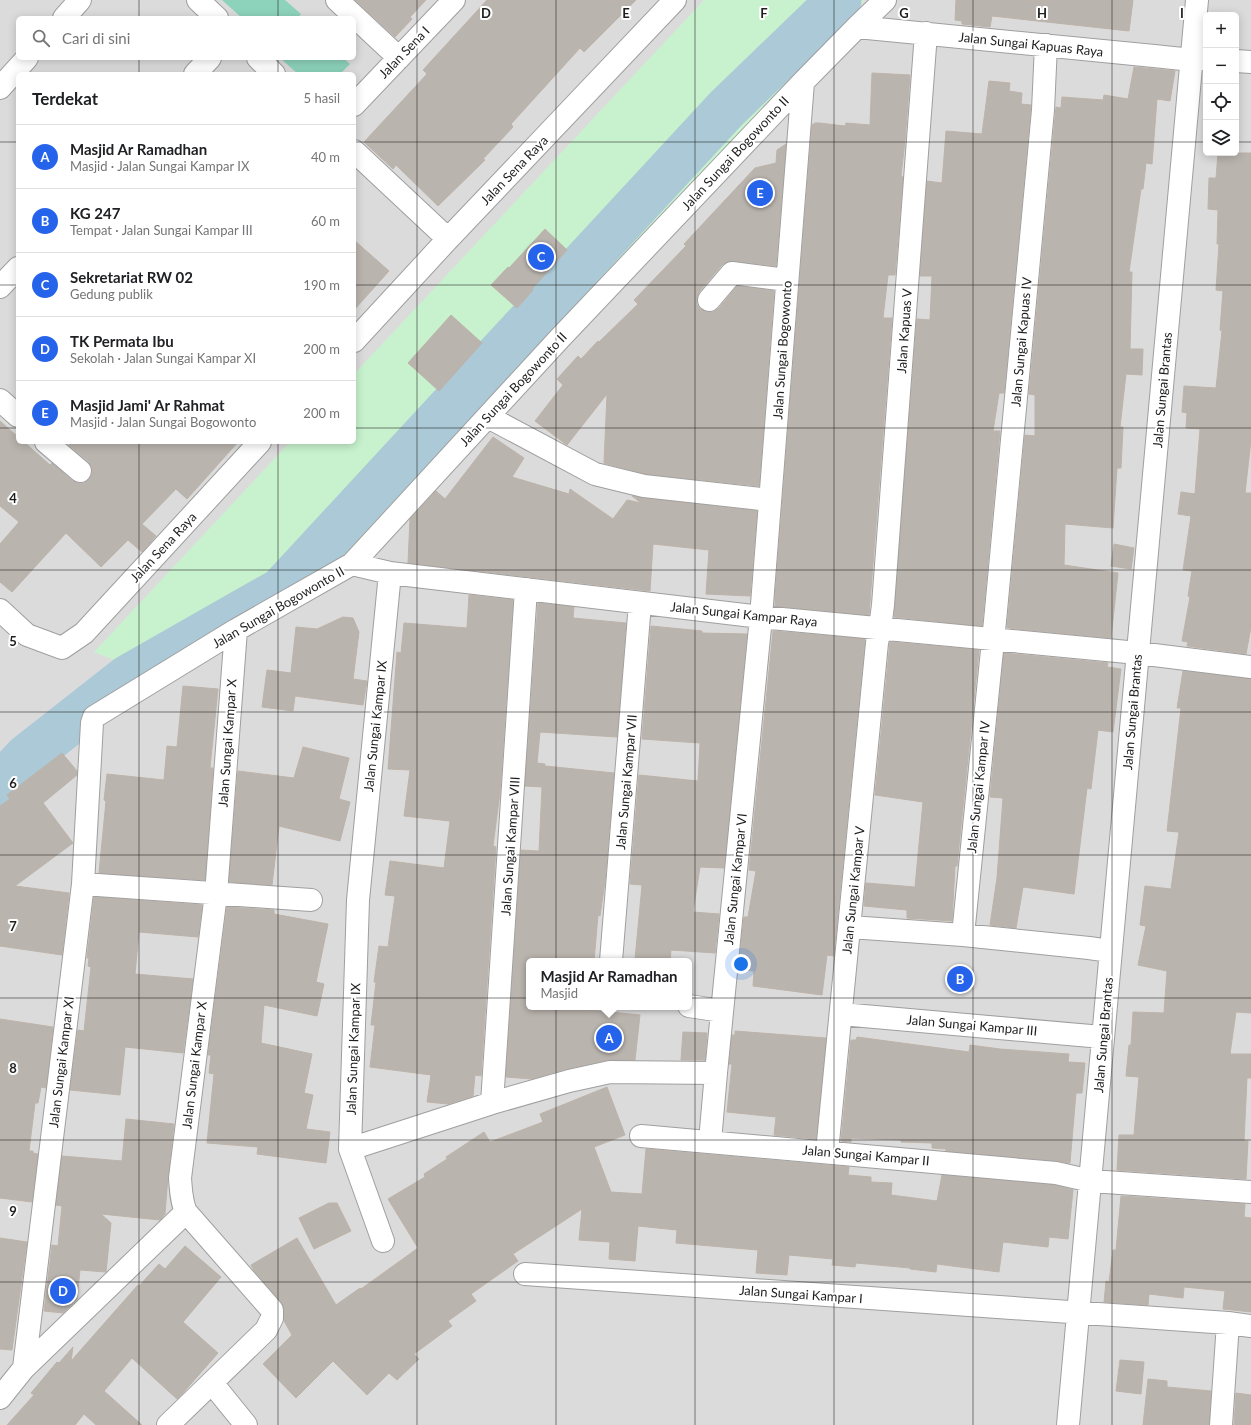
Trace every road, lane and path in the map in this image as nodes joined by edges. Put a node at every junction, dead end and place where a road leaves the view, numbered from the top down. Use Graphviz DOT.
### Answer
graph roads {
  1 [pos="80,0"];
  2 [pos="198,0"];
  3 [pos="337,0"];
  4 [pos="454,0"];
  5 [pos="675,0"];
  6 [pos="885,0"];
  7 [pos="1197,0"];
  8 [pos="66,16"];
  9 [pos="215,16"];
  10 [pos="354,16"];
  11 [pos="356,18"];
  12 [pos="857,27"];
  13 [pos="926,33"];
  14 [pos="1046,45"];
  15 [pos="398,58"];
  16 [pos="25,60"];
  17 [pos="208,60"];
  18 [pos="260,60"];
  19 [pos="1199,60"];
  20 [pos="1239,61"];
  21 [pos="1251,62"];
  22 [pos="197,72"];
  23 [pos="272,72"];
  24 [pos="803,82"];
  25 [pos="0,88"];
  26 [pos="356,103"];
  27 [pos="356,153"];
  28 [pos="448,239"];
  29 [pos="16,270"];
  30 [pos="787,280"];
  31 [pos="0,287"];
  32 [pos="709,300"];
  33 [pos="356,339"];
  34 [pos="0,400"];
  35 [pos="16,414"];
  36 [pos="488,417"];
  37 [pos="48,444"];
  38 [pos="258,444"];
  39 [pos="80,471"];
  40 [pos="770,500"];
  41 [pos="352,564"];
  42 [pos="390,573"];
  43 [pos="526,589"];
  44 [pos="640,603"];
  45 [pos="0,610"];
  46 [pos="761,617"];
  47 [pos="880,628"];
  48 [pos="236,630"];
  49 [pos="993,639"];
  50 [pos="1138,653"];
  51 [pos="1251,667"];
  52 [pos="94,717"];
  53 [pos="83,884"];
  54 [pos="216,894"];
  55 [pos="311,900"];
  56 [pos="850,927"];
  57 [pos="963,935"];
  58 [pos="1110,951"];
  59 [pos="611,958"];
  60 [pos="692,1006"];
  61 [pos="722,1011"];
  62 [pos="841,1014"];
  63 [pos="1102,1037"];
  64 [pos="716,1073"];
  65 [pos="492,1103"];
  66 [pos="641,1136"];
  67 [pos="710,1141"];
  68 [pos="350,1150"];
  69 [pos="827,1152"];
  70 [pos="1091,1180"];
  71 [pos="1251,1192"];
  72 [pos="186,1212"];
  73 [pos="383,1241"];
  74 [pos="525,1274"];
  75 [pos="1078,1313"];
  76 [pos="1228,1323"];
  77 [pos="1251,1326"];
  78 [pos="24,1368"];
  79 [pos="212,1383"];
  80 [pos="0,1398"];
  81 [pos="168,1425"];
  82 [pos="246,1425"];
  83 [pos="1068,1425"];
  84 [pos="1221,1425"];
  1 -- 8 [label="street"];
  2 -- 9 [label="street"];
  3 -- 10 [label="street"];
  4 -- 15 [label="street, Jalan Sena I"];
  5 -- 28 [label="street, Jalan Sena Raya"];
  6 -- 12 [label="street, Jalan Sungai Bogowonto II"];
  7 -- 19 [label="street, Jalan Sungai Brantas"];
  11 -- 15 [label="street"];
  12 -- 13 [label="street, Jalan Sungai Kapuas Raya"];
  12 -- 24 [label="street, Jalan Sungai Bogowonto II"];
  13 -- 14 [label="street, Jalan Sungai Kapuas Raya"];
  13 -- 47 [label="street, Jalan Kapuas V"];
  14 -- 19 [label="street, Jalan Sungai Kapuas Raya"];
  14 -- 49 [label="street, Jalan Sungai Kapuas IV"];
  15 -- 26 [label="street, Jalan Sena I"];
  16 -- 25 [label="street"];
  17 -- 22 [label="street"];
  18 -- 23 [label="street"];
  19 -- 50 [label="street, Jalan Sungai Brantas"];
  20 -- 21 [label="street"];
  24 -- 30 [label="street, Jalan Sungai Bogowonto"];
  24 -- 36 [label="street, Jalan Sungai Bogowonto II"];
  27 -- 28 [label="street"];
  28 -- 33 [label="street, Jalan Sena Raya"];
  29 -- 31 [label="street"];
  30 -- 32 [label="street"];
  30 -- 40 [label="street, Jalan Sungai Bogowonto"];
  34 -- 35 [label="street"];
  36 -- 40 [label="street"];
  36 -- 41 [label="street, Jalan Sungai Bogowonto II"];
  37 -- 39 [label="street"];
  38 -- 45 [label="street, Jalan Sena Raya"];
  40 -- 46 [label="street, Jalan Sungai Bogowonto"];
  41 -- 42 [label="street, Jalan Sungai Kampar Raya"];
  41 -- 48 [label="street, Jalan Sungai Bogowonto II"];
  42 -- 43 [label="street, Jalan Sungai Kampar Raya"];
  42 -- 68 [label="street, Jalan Sungai Kampar IX"];
  43 -- 44 [label="street, Jalan Sungai Kampar Raya"];
  43 -- 65 [label="street, Jalan Sungai Kampar VIII"];
  44 -- 46 [label="street, Jalan Sungai Kampar Raya"];
  44 -- 59 [label="street, Jalan Sungai Kampar VII"];
  46 -- 47 [label="street, Jalan Sungai Kampar Raya"];
  46 -- 61 [label="street, Jalan Sungai Kampar VI"];
  47 -- 49 [label="street, Jalan Sungai Kampar Raya"];
  47 -- 56 [label="street, Jalan Sungai Kampar V"];
  48 -- 52 [label="street, Jalan Sungai Bogowonto II"];
  48 -- 54 [label="street, Jalan Sungai Kampar X"];
  49 -- 50 [label="street, Jalan Sungai Kampar Raya"];
  49 -- 57 [label="street, Jalan Sungai Kampar IV"];
  50 -- 51 [label="street, Jalan Sungai Kampar Raya"];
  50 -- 58 [label="street, Jalan Sungai Brantas"];
  52 -- 53 [label="street, Jalan Sungai Kampar XI"];
  53 -- 54 [label="street"];
  53 -- 78 [label="street, Jalan Sungai Kampar XI"];
  54 -- 55 [label="street"];
  54 -- 72 [label="street, Jalan Sungai Kampar X"];
  56 -- 57 [label="street"];
  56 -- 62 [label="street, Jalan Sungai Kampar V"];
  57 -- 58 [label="street"];
  58 -- 63 [label="street, Jalan Sungai Brantas"];
  60 -- 61 [label="street"];
  61 -- 64 [label="street, Jalan Sungai Kampar VI"];
  62 -- 63 [label="street, Jalan Sungai Kampar III"];
  62 -- 69 [label="street, Jalan Sungai Kampar V"];
  63 -- 70 [label="street, Jalan Sungai Brantas"];
  64 -- 65 [label="street"];
  64 -- 67 [label="street, Jalan Sungai Kampar VI"];
  65 -- 68 [label="street"];
  66 -- 67 [label="street, Jalan Sungai Kampar II"];
  67 -- 69 [label="street, Jalan Sungai Kampar II"];
  68 -- 73 [label="street"];
  69 -- 70 [label="street, Jalan Sungai Kampar II"];
  70 -- 71 [label="street, Jalan Sungai Kampar II"];
  70 -- 75 [label="street, Jalan Sungai Brantas"];
  72 -- 78 [label="street"];
  72 -- 79 [label="street, Jalan Sungai Kampar X"];
  74 -- 75 [label="street, Jalan Sungai Kampar I"];
  75 -- 76 [label="street, Jalan Sungai Kampar I"];
  75 -- 83 [label="street, Jalan Sungai Brantas"];
  76 -- 77 [label="street, Jalan Sungai Kampar I"];
  76 -- 84 [label="street"];
  78 -- 80 [label="street"];
  79 -- 81 [label="street, Jalan Sungai Kampar X"];
  79 -- 82 [label="street"];
}
